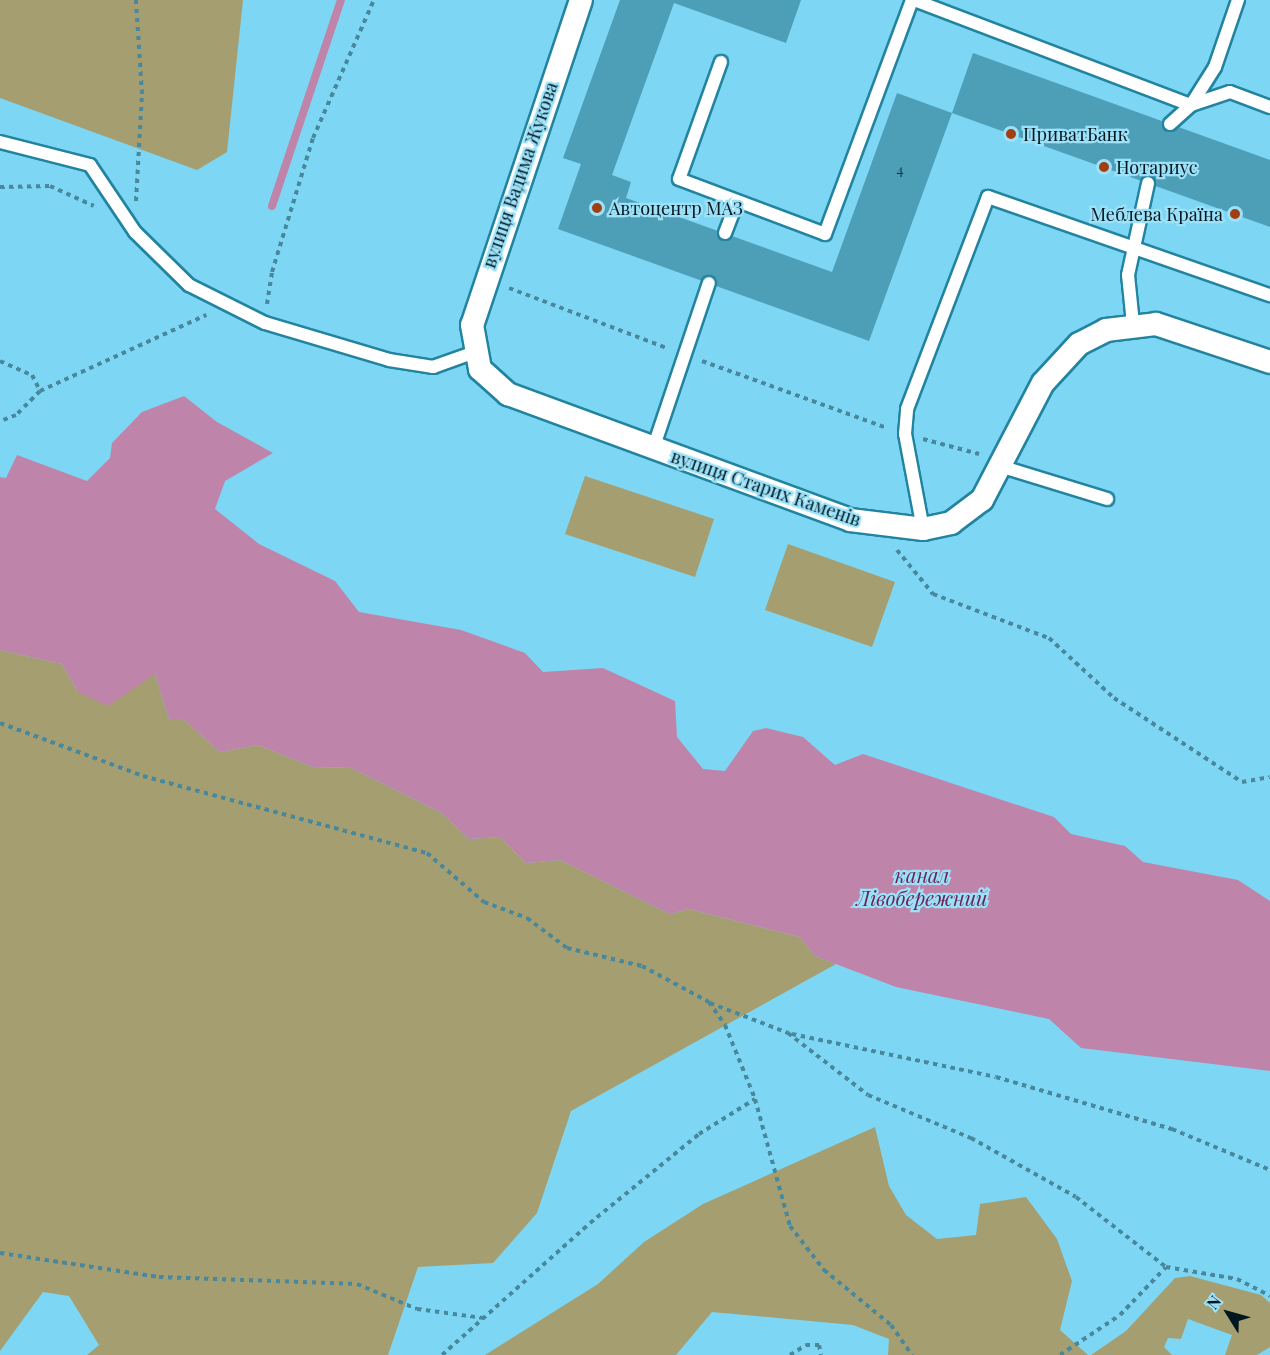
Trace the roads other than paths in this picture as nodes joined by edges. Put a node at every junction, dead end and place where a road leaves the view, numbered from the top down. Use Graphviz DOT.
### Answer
graph roads {
  1 [pos="581,0"];
  2 [pos="913,0"];
  3 [pos="1238,0"];
  4 [pos="721,62"];
  5 [pos="1191,105"];
  6 [pos="1270,107"];
  7 [pos="1170,124"];
  8 [pos="0,142"];
  9 [pos="1148,183"];
  10 [pos="737,201"];
  11 [pos="725,233"];
  12 [pos="1137,249"];
  13 [pos="709,283"];
  14 [pos="1270,295"];
  15 [pos="1133,324"];
  16 [pos="475,352"];
  17 [pos="1270,362"];
  18 [pos="653,449"];
  19 [pos="1005,464"];
  20 [pos="1107,499"];
  21 [pos="923,529"];
  1 -- 16 [label="street, вулиця Вадима Жукова"];
  2 -- 5 [label="lane"];
  2 -- 10 [label="lane"];
  3 -- 5 [label="lane"];
  4 -- 10 [label="lane"];
  5 -- 6 [label="lane"];
  5 -- 7 [label="lane"];
  8 -- 16 [label="lane"];
  9 -- 12 [label="lane"];
  10 -- 11 [label="lane"];
  12 -- 14 [label="lane"];
  12 -- 15 [label="lane"];
  12 -- 21 [label="lane"];
  13 -- 18 [label="lane"];
  15 -- 17 [label="street, вулиця Старих Каменів"];
  15 -- 19 [label="street, вулиця Старих Каменів"];
  16 -- 18 [label="street, вулиця Старих Каменів"];
  18 -- 21 [label="street, вулиця Старих Каменів"];
  19 -- 20 [label="lane"];
  19 -- 21 [label="street, вулиця Старих Каменів"];
}
